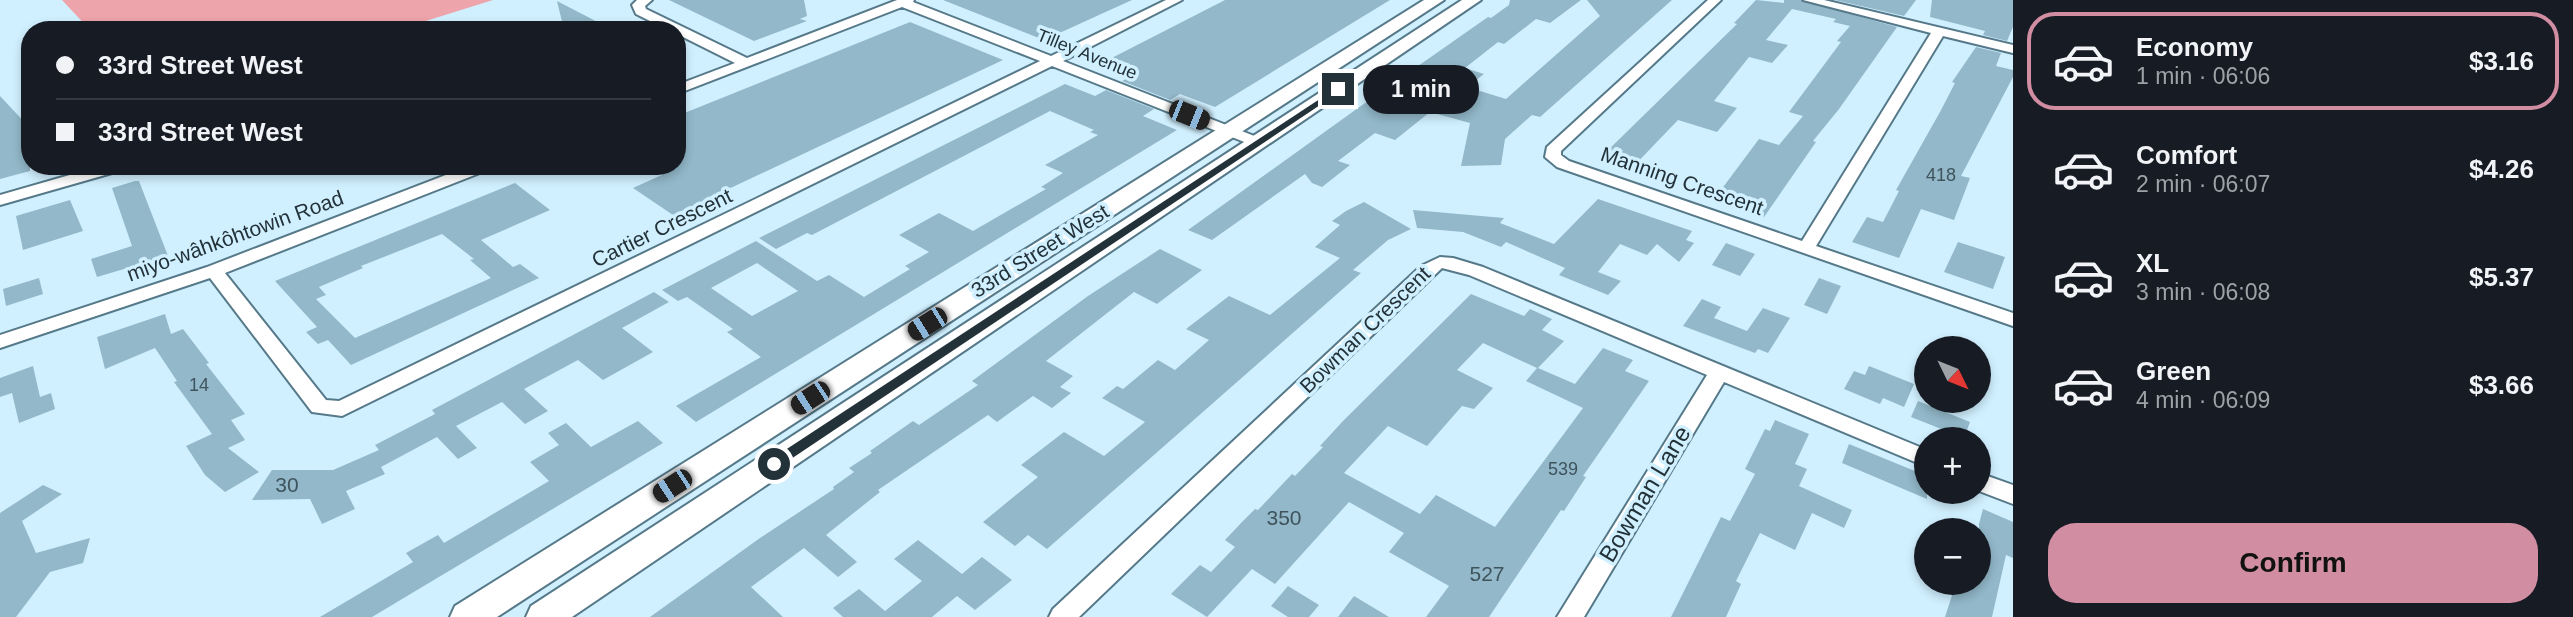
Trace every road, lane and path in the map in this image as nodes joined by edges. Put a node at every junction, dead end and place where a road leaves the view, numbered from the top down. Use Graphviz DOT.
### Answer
graph roads {
  1 [pos="646,0"];
  2 [pos="1177,0"];
  3 [pos="1436,0"];
  4 [pos="1473,0"];
  5 [pos="1715,0"];
  6 [pos="1809,0"];
  7 [pos="905,1"];
  8 [pos="661,21"];
  9 [pos="1939,31"];
  10 [pos="686,33"];
  11 [pos="2013,49"];
  12 [pos="1052,61"];
  13 [pos="747,63"];
  14 [pos="686,87"];
  15 [pos="1229,131"];
  16 [pos="1257,142"];
  17 [pos="88,175"];
  18 [pos="461,175"];
  19 [pos="0,200"];
  20 [pos="1806,248"];
  21 [pos="214,271"];
  22 [pos="2013,320"];
  23 [pos="0,342"];
  24 [pos="1720,372"];
  25 [pos="1914,454"];
  26 [pos="1991,486"];
  27 [pos="2013,495"];
  28 [pos="468,617"];
  29 [pos="544,617"];
  30 [pos="1062,617"];
  31 [pos="1570,617"];
  1 -- 8 [label="street"];
  2 -- 12 [label="street, Cartier Crescent"];
  3 -- 15 [label="main road, 33rd Street West"];
  4 -- 16 [label="main road, 33rd Street West"];
  5 -- 20 [label="street, Manning Crescent"];
  6 -- 9 [label="street"];
  7 -- 12 [label="street, Tilley Avenue"];
  7 -- 13 [label="street"];
  9 -- 11 [label="street"];
  9 -- 20 [label="street"];
  10 -- 13 [label="street"];
  12 -- 15 [label="street, Tilley Avenue"];
  12 -- 21 [label="street, Cartier Crescent"];
  13 -- 14 [label="street"];
  15 -- 16 [label="street, Tilley Avenue"];
  15 -- 28 [label="main road, 33rd Street West"];
  16 -- 29 [label="main road, 33rd Street West"];
  17 -- 19 [label="street"];
  18 -- 21 [label="street, miyo-wâhkôhtowin Road"];
  20 -- 22 [label="street, Manning Crescent"];
  21 -- 23 [label="street, miyo-wâhkôhtowin Road"];
  24 -- 25 [label="street, Bowman Crescent"];
  24 -- 30 [label="street, Bowman Crescent"];
  24 -- 31 [label="street, Bowman Lane"];
  26 -- 27 [label="street"];
}
